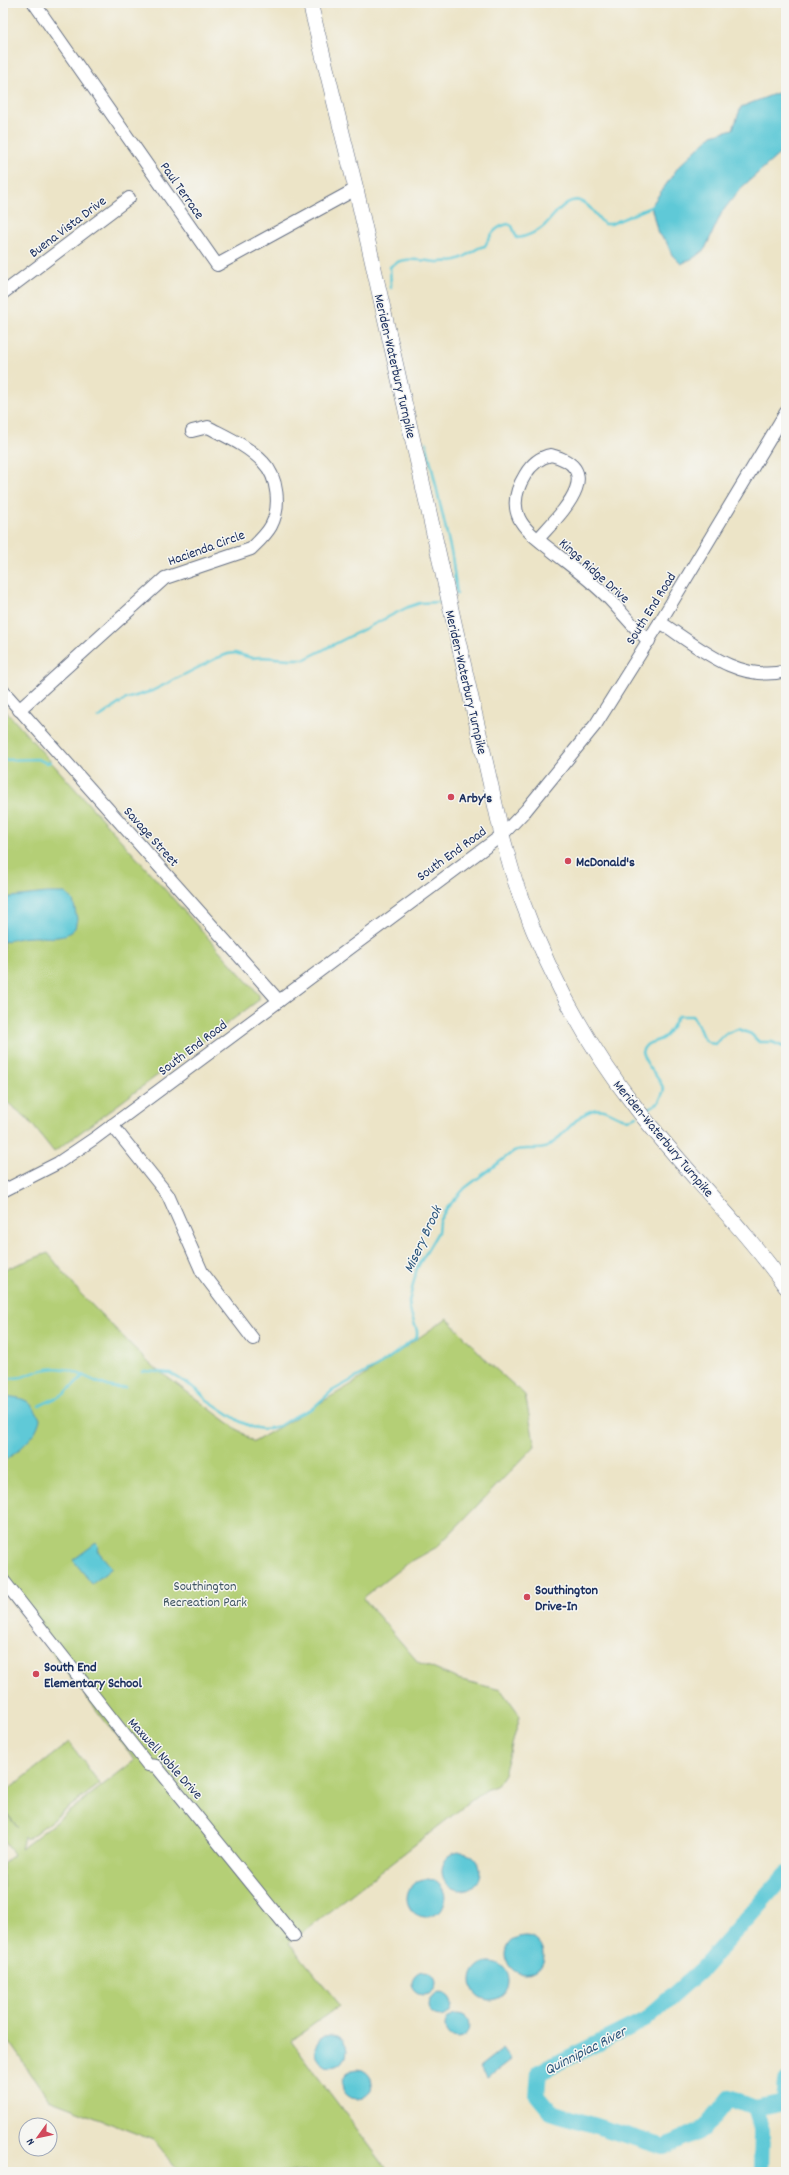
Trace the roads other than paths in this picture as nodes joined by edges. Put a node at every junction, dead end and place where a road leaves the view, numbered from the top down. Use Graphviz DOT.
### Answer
graph roads {
  1 [pos="34,3"];
  2 [pos="310,3"];
  3 [pos="356,189"];
  4 [pos="129,198"];
  5 [pos="3,293"];
  6 [pos="786,412"];
  7 [pos="192,431"];
  8 [pos="538,539"];
  9 [pos="660,622"];
  10 [pos="648,640"];
  11 [pos="786,671"];
  12 [pos="3,691"];
  13 [pos="19,710"];
  14 [pos="502,835"];
  15 [pos="279,1001"];
  16 [pos="112,1125"];
  17 [pos="3,1191"];
  18 [pos="786,1287"];
  19 [pos="252,1339"];
  20 [pos="3,1580"];
  21 [pos="294,1936"];
  1 -- 3 [label="street, Paul Terrace"];
  2 -- 3 [label="main road, Meriden-Waterbury Turnpike"];
  3 -- 14 [label="main road, Meriden-Waterbury Turnpike"];
  4 -- 5 [label="street, Buena Vista Drive"];
  6 -- 9 [label="street, South End Road"];
  7 -- 13 [label="street, Hacienda Circle"];
  8 -- 8 [label="street, Kings Ridge Drive"];
  8 -- 10 [label="street, Kings Ridge Drive"];
  9 -- 10 [label="street, South End Road"];
  9 -- 11 [label="street"];
  10 -- 14 [label="street, South End Road"];
  12 -- 13 [label="street, Savage Street"];
  13 -- 15 [label="street, Savage Street"];
  14 -- 15 [label="street, South End Road"];
  14 -- 18 [label="main road, Meriden-Waterbury Turnpike"];
  15 -- 16 [label="street, South End Road"];
  16 -- 17 [label="street, South End Road"];
  16 -- 19 [label="street"];
  20 -- 21 [label="street, Maxwell Noble Drive"];
}
